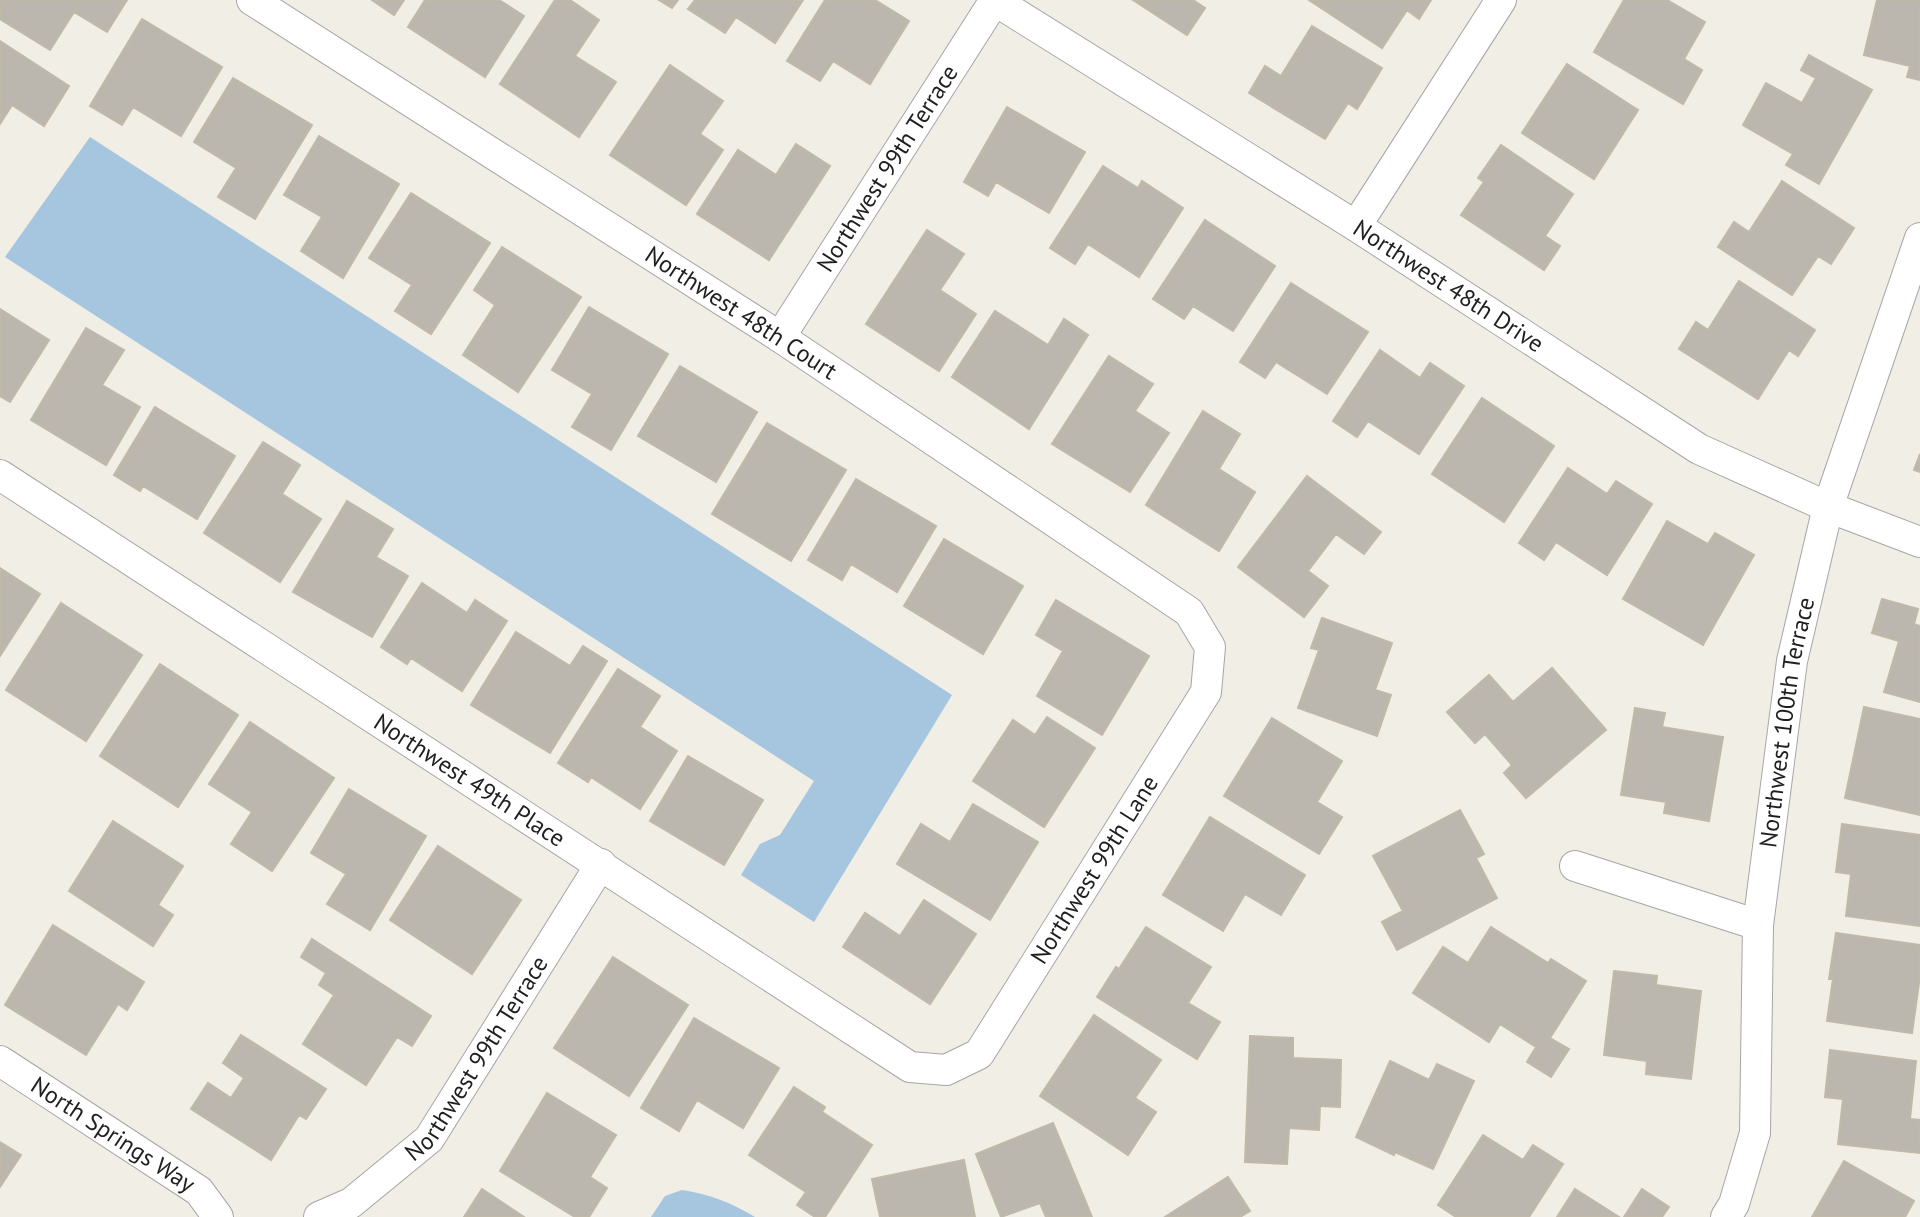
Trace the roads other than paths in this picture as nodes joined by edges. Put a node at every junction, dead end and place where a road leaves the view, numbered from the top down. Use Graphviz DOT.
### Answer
graph roads {
  1 [pos="252,0"];
  2 [pos="995,0"];
  3 [pos="1501,0"];
  4 [pos="1356,226"];
  5 [pos="1920,238"];
  6 [pos="780,337"];
  7 [pos="0,475"];
  8 [pos="1828,507"];
  9 [pos="1920,542"];
  10 [pos="1210,648"];
  11 [pos="601,864"];
  12 [pos="1575,866"];
  13 [pos="1758,925"];
  14 [pos="0,1061"];
  15 [pos="946,1070"];
  16 [pos="218,1217"];
  17 [pos="319,1217"];
  18 [pos="1726,1217"];
  1 -- 6 [label="street, Northwest 48th Court"];
  2 -- 4 [label="street, Northwest 48th Drive"];
  2 -- 6 [label="street, Northwest 99th Terrace"];
  3 -- 4 [label="street"];
  4 -- 8 [label="street, Northwest 48th Drive"];
  5 -- 8 [label="street, Northwest 100th Terrace"];
  6 -- 10 [label="street, Northwest 48th Court"];
  7 -- 11 [label="street, Northwest 49th Place"];
  8 -- 9 [label="street, Northwest 48th Drive"];
  8 -- 13 [label="street, Northwest 100th Terrace"];
  10 -- 15 [label="street, Northwest 99th Lane"];
  11 -- 15 [label="street, Northwest 49th Place"];
  11 -- 17 [label="street, Northwest 99th Terrace"];
  12 -- 13 [label="street"];
  13 -- 18 [label="street, Northwest 100th Terrace"];
  14 -- 16 [label="street, North Springs Way"];
}
